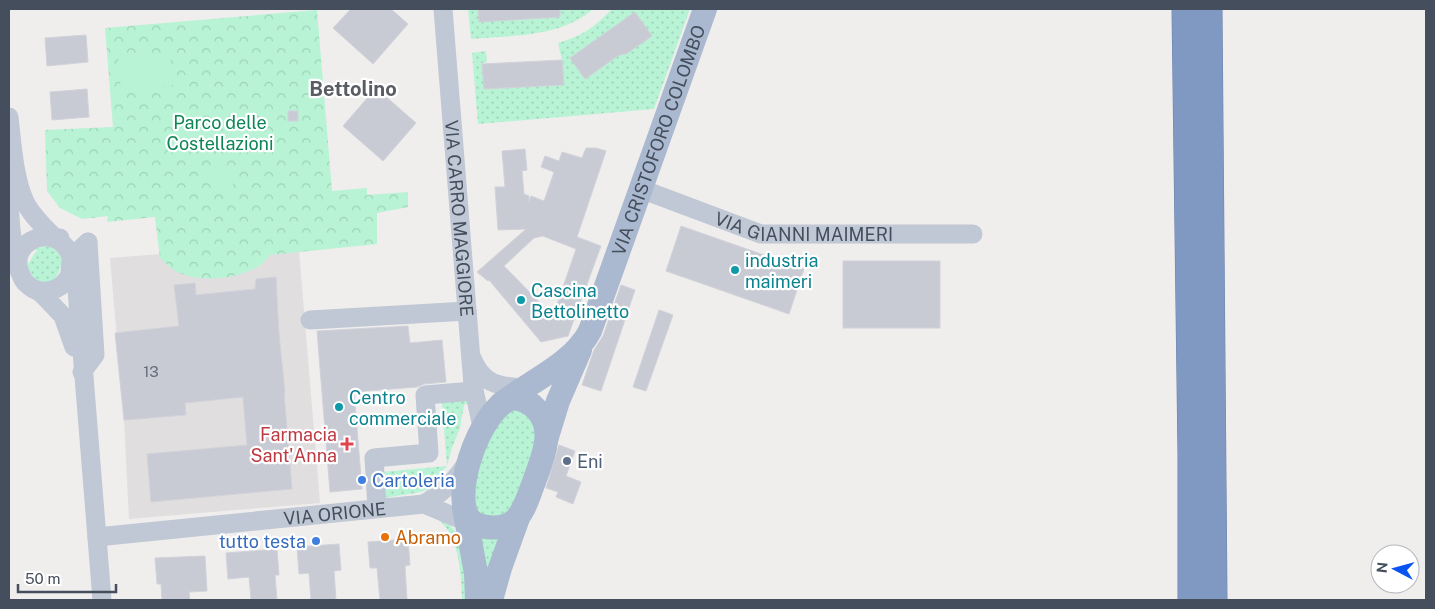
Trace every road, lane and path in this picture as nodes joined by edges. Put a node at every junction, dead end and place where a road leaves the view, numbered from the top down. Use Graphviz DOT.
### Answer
graph roads {
  1 [pos="443,9"];
  2 [pos="705,9"];
  3 [pos="1170,9"];
  4 [pos="1186,9"];
  5 [pos="1208,9"];
  6 [pos="1224,9"];
  7 [pos="9,118"];
  8 [pos="641,189"];
  9 [pos="972,234"];
  10 [pos="55,238"];
  11 [pos="88,242"];
  12 [pos="17,263"];
  13 [pos="72,263"];
  14 [pos="29,286"];
  15 [pos="467,311"];
  16 [pos="310,320"];
  17 [pos="584,341"];
  18 [pos="471,355"];
  19 [pos="82,372"];
  20 [pos="474,391"];
  21 [pos="512,394"];
  22 [pos="554,411"];
  23 [pos="482,427"];
  24 [pos="1212,431"];
  25 [pos="547,437"];
  26 [pos="1192,454"];
  27 [pos="470,457"];
  28 [pos="424,504"];
  29 [pos="377,508"];
  30 [pos="520,512"];
  31 [pos="469,517"];
  32 [pos="97,536"];
  33 [pos="102,600"];
  34 [pos="477,600"];
  35 [pos="491,600"];
  36 [pos="1192,600"];
  37 [pos="1213,600"];
  1 -- 15 [label="street, VIA CARRO MAGGIORE"];
  2 -- 8 [label="main road, VIA CRISTOFORO COLOMBO"];
  3 -- 26 [label="highway"];
  4 -- 26 [label="highway"];
  5 -- 24 [label="highway"];
  6 -- 24 [label="highway"];
  7 -- 10 [label="street"];
  7 -- 12 [label="street"];
  8 -- 9 [label="street, VIA GIANNI MAIMERI"];
  8 -- 17 [label="main road, VIA CRISTOFORO COLOMBO"];
  10 -- 11 [label="street"];
  10 -- 12 [label="street"];
  10 -- 13 [label="street"];
  11 -- 13 [label="street"];
  11 -- 19 [label="street"];
  12 -- 14 [label="street"];
  13 -- 14 [label="street"];
  13 -- 19 [label="street"];
  14 -- 19 [label="street"];
  15 -- 16 [label="street"];
  15 -- 18 [label="street, VIA CARRO MAGGIORE"];
  17 -- 21 [label="main road, VIA CRISTOFORO COLOMBO"];
  17 -- 22 [label="main road"];
  18 -- 20 [label="street, VIA CARRO MAGGIORE"];
  18 -- 21 [label="street"];
  19 -- 32 [label="street"];
  20 -- 23 [label="street, VIA CARRO MAGGIORE"];
  20 -- 29 [label="street"];
  21 -- 23 [label="main road, VIA CRISTOFORO COLOMBO"];
  21 -- 25 [label="main road"];
  22 -- 25 [label="main road"];
  22 -- 30 [label="street"];
  23 -- 27 [label="main road, VIA CRISTOFORO COLOMBO"];
  24 -- 37 [label="highway"];
  25 -- 30 [label="main road"];
  26 -- 36 [label="highway"];
  27 -- 28 [label="street"];
  27 -- 31 [label="main road, VIA CRISTOFORO COLOMBO"];
  28 -- 29 [label="street, VIA ORIONE"];
  28 -- 31 [label="street"];
  29 -- 32 [label="street, VIA ORIONE"];
  30 -- 31 [label="main road"];
  30 -- 35 [label="main road"];
  31 -- 34 [label="main road"];
  32 -- 33 [label="street"];
}
